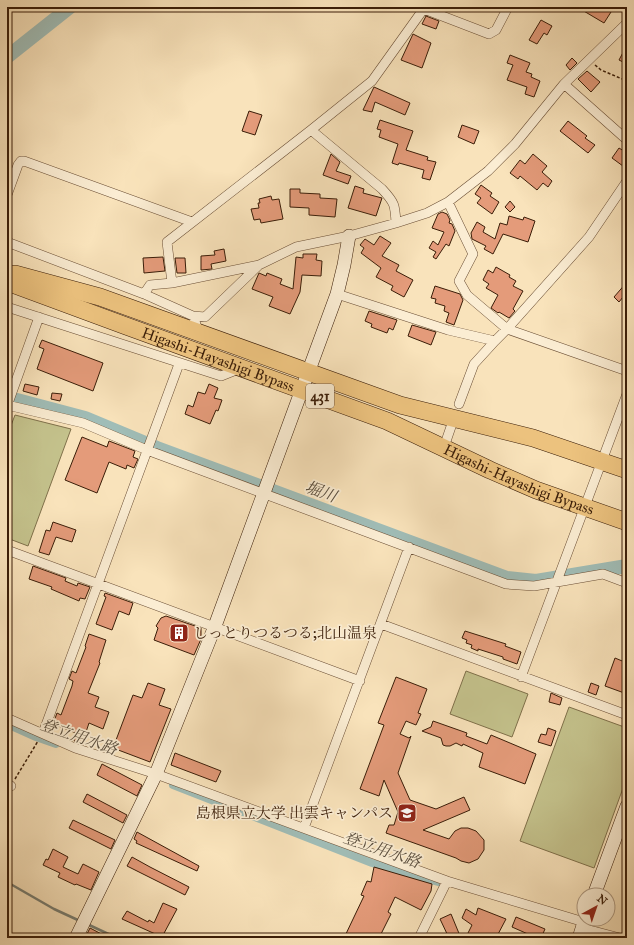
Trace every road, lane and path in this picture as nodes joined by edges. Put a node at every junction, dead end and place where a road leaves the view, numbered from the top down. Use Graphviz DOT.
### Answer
graph roads {
  1 [pos="508,7"];
  2 [pos="425,8"];
  3 [pos="627,23"];
  4 [pos="589,60"];
  5 [pos="627,81"];
  6 [pos="564,84"];
  7 [pos="311,130"];
  8 [pos="627,140"];
  9 [pos="627,181"];
  10 [pos="7,195"];
  11 [pos="448,202"];
  12 [pos="192,222"];
  13 [pos="396,223"];
  14 [pos="349,236"];
  15 [pos="7,242"];
  16 [pos="7,265"];
  17 [pos="259,265"];
  18 [pos="7,272"];
  19 [pos="7,282"];
  20 [pos="172,283"];
  21 [pos="7,293"];
  22 [pos="144,294"];
  23 [pos="337,294"];
  24 [pos="100,297"];
  25 [pos="7,307"];
  26 [pos="193,316"];
  27 [pos="39,317"];
  28 [pos="126,326"];
  29 [pos="507,329"];
  30 [pos="199,333"];
  31 [pos="495,341"];
  32 [pos="179,364"];
  33 [pos="242,368"];
  34 [pos="627,371"];
  35 [pos="308,372"];
  36 [pos="303,390"];
  37 [pos="627,394"];
  38 [pos="7,405"];
  39 [pos="457,411"];
  40 [pos="444,447"];
  41 [pos="147,450"];
  42 [pos="601,460"];
  43 [pos="627,470"];
  44 [pos="265,488"];
  45 [pos="584,508"];
  46 [pos="627,522"];
  47 [pos="410,547"];
  48 [pos="7,550"];
  49 [pos="556,582"];
  50 [pos="97,583"];
  51 [pos="627,583"];
  52 [pos="381,624"];
  53 [pos="215,626"];
  54 [pos="521,677"];
  55 [pos="360,681"];
  56 [pos="627,715"];
  57 [pos="7,718"];
  58 [pos="42,733"];
  59 [pos="156,774"];
  60 [pos="9,785"];
  61 [pos="627,806"];
  62 [pos="304,828"];
  63 [pos="447,882"];
  64 [pos="597,887"];
  65 [pos="576,925"];
  66 [pos="583,927"];
  67 [pos="76,938"];
  68 [pos="419,938"];
  69 [pos="620,938"];
  1 -- 2 [label="street"];
  2 -- 7 [label="street"];
  3 -- 4 [label="street"];
  4 -- 5 [label="path"];
  4 -- 6 [label="street"];
  6 -- 8 [label="street"];
  6 -- 11 [label="street"];
  7 -- 12 [label="street"];
  7 -- 13 [label="street"];
  9 -- 29 [label="street"];
  10 -- 12 [label="street"];
  11 -- 13 [label="street"];
  11 -- 29 [label="street"];
  12 -- 20 [label="street"];
  13 -- 14 [label="street"];
  14 -- 17 [label="street"];
  14 -- 23 [label="street"];
  15 -- 22 [label="street"];
  16 -- 24 [label="highway"];
  17 -- 20 [label="street"];
  17 -- 26 [label="street"];
  18 -- 24 [label="highway, Higashi-Hayashigi Bypass / 431"];
  19 -- 28 [label="highway, Higashi-Hayashigi Bypass / 431"];
  20 -- 22 [label="street"];
  21 -- 28 [label="highway"];
  22 -- 26 [label="street"];
  23 -- 31 [label="street"];
  23 -- 35 [label="street"];
  24 -- 30 [label="highway, Higashi-Hayashigi Bypass / 431"];
  25 -- 27 [label="street"];
  26 -- 30 [label="street"];
  27 -- 32 [label="street"];
  27 -- 38 [label="street"];
  28 -- 33 [label="highway, Higashi-Hayashigi Bypass / 431"];
  29 -- 31 [label="street"];
  29 -- 34 [label="street"];
  30 -- 35 [label="highway, Higashi-Hayashigi Bypass / 431"];
  31 -- 39 [label="street"];
  32 -- 33 [label="street"];
  32 -- 41 [label="street"];
  33 -- 36 [label="highway, Higashi-Hayashigi Bypass / 431"];
  35 -- 36 [label="street"];
  35 -- 39 [label="highway, Higashi-Hayashigi Bypass / 431"];
  36 -- 40 [label="highway, Higashi-Hayashigi Bypass / 431"];
  36 -- 44 [label="street"];
  37 -- 42 [label="street"];
  38 -- 41 [label="street"];
  39 -- 40 [label="street"];
  39 -- 42 [label="highway, Higashi-Hayashigi Bypass / 431"];
  40 -- 45 [label="highway, Higashi-Hayashigi Bypass / 431"];
  41 -- 44 [label="street"];
  41 -- 50 [label="street"];
  42 -- 43 [label="highway, Higashi-Hayashigi Bypass / 431"];
  42 -- 45 [label="street"];
  44 -- 47 [label="street"];
  44 -- 53 [label="street"];
  45 -- 46 [label="highway, Higashi-Hayashigi Bypass / 431"];
  45 -- 49 [label="street"];
  47 -- 49 [label="street"];
  47 -- 52 [label="street"];
  48 -- 50 [label="street"];
  49 -- 51 [label="street"];
  49 -- 54 [label="street"];
  50 -- 53 [label="street"];
  50 -- 58 [label="street"];
  52 -- 54 [label="street"];
  52 -- 55 [label="street"];
  53 -- 55 [label="street"];
  53 -- 59 [label="street"];
  54 -- 56 [label="street"];
  55 -- 62 [label="street"];
  57 -- 58 [label="street"];
  58 -- 59 [label="street"];
  58 -- 60 [label="path"];
  59 -- 62 [label="street"];
  59 -- 67 [label="street"];
  61 -- 64 [label="street"];
  62 -- 63 [label="street"];
  63 -- 65 [label="street"];
  63 -- 68 [label="street"];
  66 -- 69 [label="street"];
}
